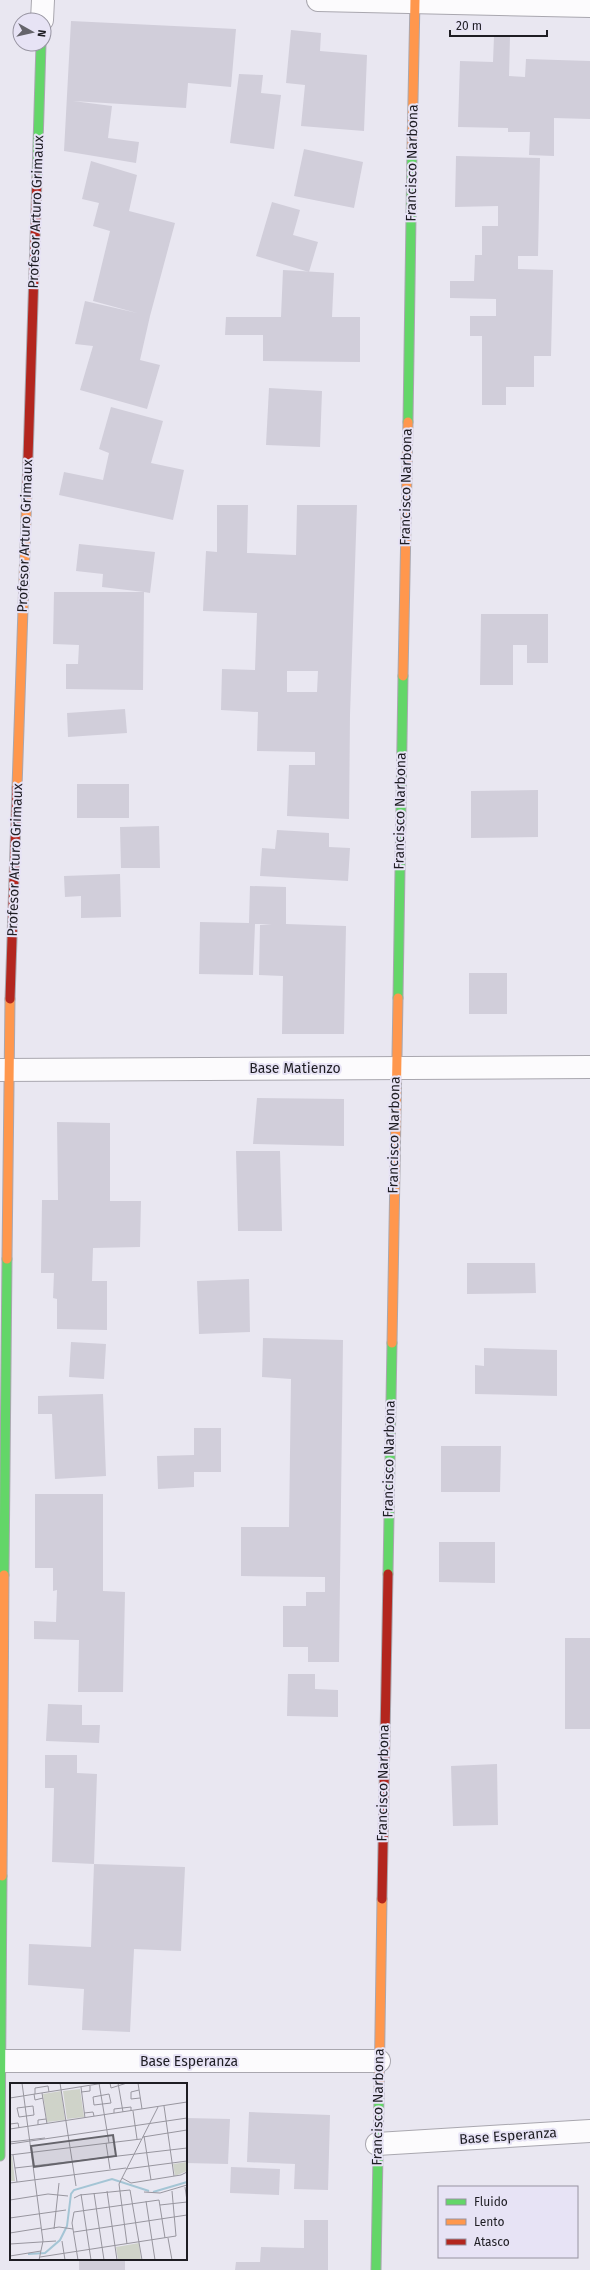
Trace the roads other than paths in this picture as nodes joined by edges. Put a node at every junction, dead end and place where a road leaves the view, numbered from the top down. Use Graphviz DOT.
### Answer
graph roads {
  1 [pos="43,0"];
  2 [pos="318,0"];
  3 [pos="415,2"];
  4 [pos="590,6"];
  5 [pos="42,12"];
  6 [pos="41,52"];
  7 [pos="590,1067"];
  8 [pos="395,1068"];
  9 [pos="4,1070"];
  10 [pos="1,2061"];
  11 [pos="379,2061"];
  12 [pos="590,2131"];
  13 [pos="377,2144"];
  14 [pos="0,2156"];
  15 [pos="376,2270"];
  1 -- 5 [label="street"];
  2 -- 3 [label="street"];
  3 -- 4 [label="street"];
  3 -- 8 [label="street, Francisco Narbona"];
  6 -- 9 [label="street, Profesor Arturo Grimaux"];
  7 -- 8 [label="street, Base Matienzo"];
  8 -- 9 [label="street, Base Matienzo"];
  8 -- 11 [label="street, Francisco Narbona"];
  9 -- 10 [label="street, Profesor Arturo Grimaux"];
  10 -- 11 [label="street, Base Esperanza"];
  10 -- 14 [label="street, Profesor Arturo Grimaux"];
  11 -- 13 [label="street, Francisco Narbona"];
  12 -- 13 [label="street, Base Esperanza"];
  13 -- 15 [label="street, Francisco Narbona"];
}
